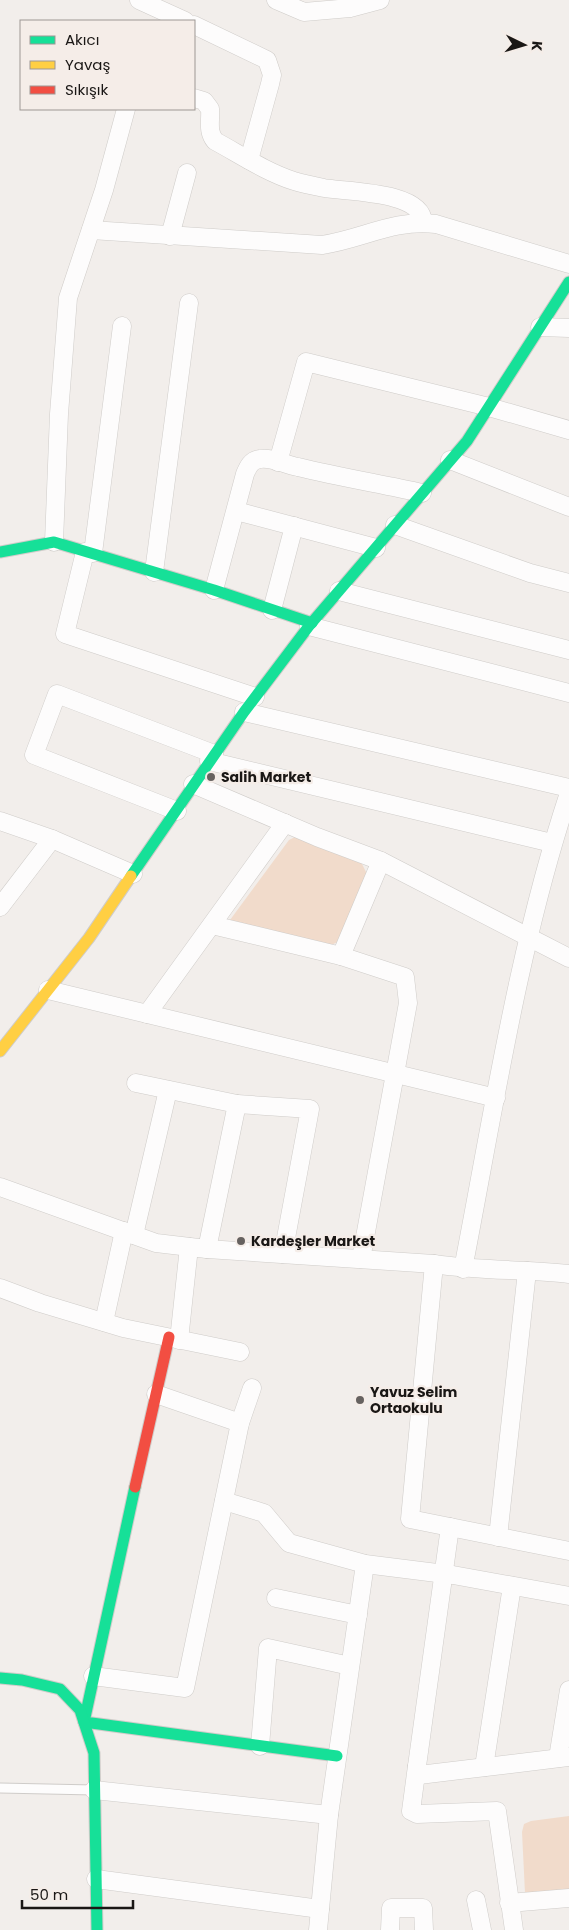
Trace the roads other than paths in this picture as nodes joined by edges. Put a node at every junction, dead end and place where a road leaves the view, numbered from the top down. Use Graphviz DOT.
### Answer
graph roads {
  1 [pos="139,0"];
  2 [pos="276,0"];
  3 [pos="380,0"];
  4 [pos="165,11"];
  5 [pos="183,20"];
  6 [pos="195,26"];
  7 [pos="195,98"];
  8 [pos="126,110"];
  9 [pos="249,160"];
  10 [pos="187,173"];
  11 [pos="423,222"];
  12 [pos="91,230"];
  13 [pos="170,236"];
  14 [pos="569,264"];
  15 [pos="569,282"];
  16 [pos="189,303"];
  17 [pos="122,326"];
  18 [pos="540,327"];
  19 [pos="569,328"];
  20 [pos="489,407"];
  21 [pos="569,430"];
  22 [pos="450,460"];
  23 [pos="278,462"];
  24 [pos="422,493"];
  25 [pos="569,507"];
  26 [pos="236,511"];
  27 [pos="395,525"];
  28 [pos="294,526"];
  29 [pos="54,542"];
  30 [pos="376,548"];
  31 [pos="0,552"];
  32 [pos="89,552"];
  33 [pos="154,572"];
  34 [pos="569,583"];
  35 [pos="214,590"];
  36 [pos="339,591"];
  37 [pos="272,610"];
  38 [pos="311,624"];
  39 [pos="569,650"];
  40 [pos="569,693"];
  41 [pos="255,697"];
  42 [pos="244,712"];
  43 [pos="212,757"];
  44 [pos="193,784"];
  45 [pos="569,788"];
  46 [pos="569,793"];
  47 [pos="176,811"];
  48 [pos="0,821"];
  49 [pos="285,823"];
  50 [pos="52,839"];
  51 [pos="552,843"];
  52 [pos="381,861"];
  53 [pos="133,874"];
  54 [pos="0,907"];
  55 [pos="212,925"];
  56 [pos="527,936"];
  57 [pos="340,956"];
  58 [pos="569,958"];
  59 [pos="48,990"];
  60 [pos="147,1014"];
  61 [pos="0,1051"];
  62 [pos="396,1073"];
  63 [pos="136,1083"];
  64 [pos="168,1090"];
  65 [pos="496,1098"];
  66 [pos="237,1104"];
  67 [pos="0,1187"];
  68 [pos="129,1233"];
  69 [pos="189,1247"];
  70 [pos="207,1249"];
  71 [pos="283,1254"];
  72 [pos="361,1259"];
  73 [pos="434,1264"];
  74 [pos="463,1269"];
  75 [pos="527,1271"];
  76 [pos="569,1274"];
  77 [pos="0,1288"];
  78 [pos="104,1322"];
  79 [pos="174,1338"];
  80 [pos="240,1352"];
  81 [pos="252,1388"];
  82 [pos="156,1394"];
  83 [pos="240,1422"];
  84 [pos="224,1501"];
  85 [pos="450,1527"];
  86 [pos="498,1537"];
  87 [pos="569,1551"];
  88 [pos="365,1564"];
  89 [pos="443,1574"];
  90 [pos="512,1586"];
  91 [pos="569,1596"];
  92 [pos="276,1598"];
  93 [pos="358,1615"];
  94 [pos="350,1666"];
  95 [pos="94,1676"];
  96 [pos="0,1678"];
  97 [pos="569,1690"];
  98 [pos="84,1722"];
  99 [pos="260,1746"];
  100 [pos="337,1756"];
  101 [pos="564,1758"];
  102 [pos="417,1766"];
  103 [pos="484,1767"];
  104 [pos="0,1788"];
  105 [pos="94,1790"];
  106 [pos="329,1815"];
  107 [pos="96,1880"];
  108 [pos="569,1898"];
  109 [pos="476,1900"];
  110 [pos="509,1903"];
  111 [pos="320,1909"];
  112 [pos="97,1930"];
  113 [pos="318,1930"];
  114 [pos="390,1930"];
  115 [pos="424,1930"];
  116 [pos="482,1930"];
  117 [pos="514,1930"];
  1 -- 4 [label="street"];
  2 -- 3 [label="street"];
  4 -- 5 [label="street"];
  6 -- 9 [label="street"];
  7 -- 9 [label="street"];
  8 -- 12 [label="street"];
  9 -- 11 [label="street"];
  10 -- 13 [label="street"];
  11 -- 13 [label="street"];
  11 -- 14 [label="street"];
  12 -- 13 [label="street"];
  12 -- 29 [label="street"];
  15 -- 18 [label="street"];
  16 -- 33 [label="street"];
  17 -- 32 [label="street"];
  18 -- 19 [label="street"];
  18 -- 20 [label="street"];
  20 -- 21 [label="street"];
  20 -- 22 [label="street"];
  20 -- 23 [label="street"];
  22 -- 24 [label="street"];
  22 -- 25 [label="street"];
  23 -- 24 [label="street"];
  23 -- 26 [label="street"];
  24 -- 27 [label="street"];
  26 -- 28 [label="street"];
  26 -- 35 [label="street"];
  27 -- 30 [label="street"];
  27 -- 34 [label="street"];
  28 -- 30 [label="street"];
  28 -- 37 [label="street"];
  29 -- 31 [label="street"];
  29 -- 32 [label="street"];
  30 -- 36 [label="street"];
  32 -- 33 [label="street"];
  32 -- 41 [label="street"];
  33 -- 35 [label="street"];
  35 -- 37 [label="street"];
  36 -- 38 [label="street"];
  36 -- 39 [label="street"];
  37 -- 38 [label="street"];
  38 -- 40 [label="street"];
  38 -- 41 [label="street"];
  41 -- 42 [label="street"];
  42 -- 43 [label="street"];
  42 -- 45 [label="street"];
  43 -- 44 [label="street"];
  43 -- 47 [label="street"];
  43 -- 51 [label="street"];
  44 -- 47 [label="street"];
  44 -- 49 [label="street"];
  46 -- 51 [label="street"];
  47 -- 53 [label="street"];
  48 -- 50 [label="street"];
  49 -- 52 [label="street"];
  49 -- 55 [label="street"];
  50 -- 53 [label="street"];
  50 -- 54 [label="street"];
  51 -- 56 [label="street"];
  52 -- 56 [label="street"];
  52 -- 57 [label="street"];
  53 -- 59 [label="street"];
  55 -- 57 [label="street"];
  55 -- 60 [label="street"];
  56 -- 58 [label="street"];
  56 -- 65 [label="street"];
  57 -- 62 [label="street"];
  59 -- 60 [label="street"];
  59 -- 61 [label="street"];
  60 -- 62 [label="street"];
  62 -- 65 [label="street"];
  62 -- 72 [label="street"];
  63 -- 64 [label="street"];
  64 -- 66 [label="street"];
  64 -- 68 [label="street"];
  65 -- 74 [label="street"];
  66 -- 70 [label="street"];
  66 -- 71 [label="street"];
  67 -- 68 [label="street"];
  68 -- 69 [label="street"];
  68 -- 78 [label="street"];
  69 -- 70 [label="street"];
  69 -- 79 [label="street"];
  70 -- 71 [label="street"];
  71 -- 72 [label="street"];
  72 -- 73 [label="street"];
  73 -- 74 [label="street"];
  73 -- 85 [label="street"];
  74 -- 75 [label="street"];
  75 -- 76 [label="street"];
  75 -- 86 [label="street"];
  77 -- 78 [label="street"];
  78 -- 79 [label="street"];
  79 -- 80 [label="street"];
  79 -- 82 [label="street"];
  81 -- 83 [label="street"];
  82 -- 83 [label="street"];
  82 -- 95 [label="street"];
  83 -- 84 [label="street"];
  84 -- 88 [label="street"];
  84 -- 95 [label="street"];
  85 -- 86 [label="street"];
  85 -- 89 [label="street"];
  86 -- 87 [label="street"];
  88 -- 89 [label="street"];
  88 -- 93 [label="street"];
  89 -- 90 [label="street"];
  89 -- 102 [label="street"];
  90 -- 91 [label="street"];
  90 -- 103 [label="street"];
  92 -- 93 [label="street"];
  93 -- 94 [label="street"];
  94 -- 99 [label="street"];
  94 -- 100 [label="street"];
  95 -- 98 [label="street"];
  96 -- 98 [label="street"];
  97 -- 101 [label="street"];
  98 -- 99 [label="street"];
  98 -- 105 [label="street"];
  99 -- 100 [label="street"];
  100 -- 106 [label="street"];
  101 -- 103 [label="street"];
  102 -- 103 [label="street"];
  102 -- 110 [label="street"];
  104 -- 105 [label="lane"];
  105 -- 106 [label="street"];
  105 -- 107 [label="street"];
  106 -- 111 [label="street"];
  107 -- 111 [label="street"];
  107 -- 112 [label="street"];
  108 -- 110 [label="street"];
  109 -- 116 [label="street"];
  110 -- 117 [label="street"];
  111 -- 113 [label="street"];
  114 -- 115 [label="street"];
}
